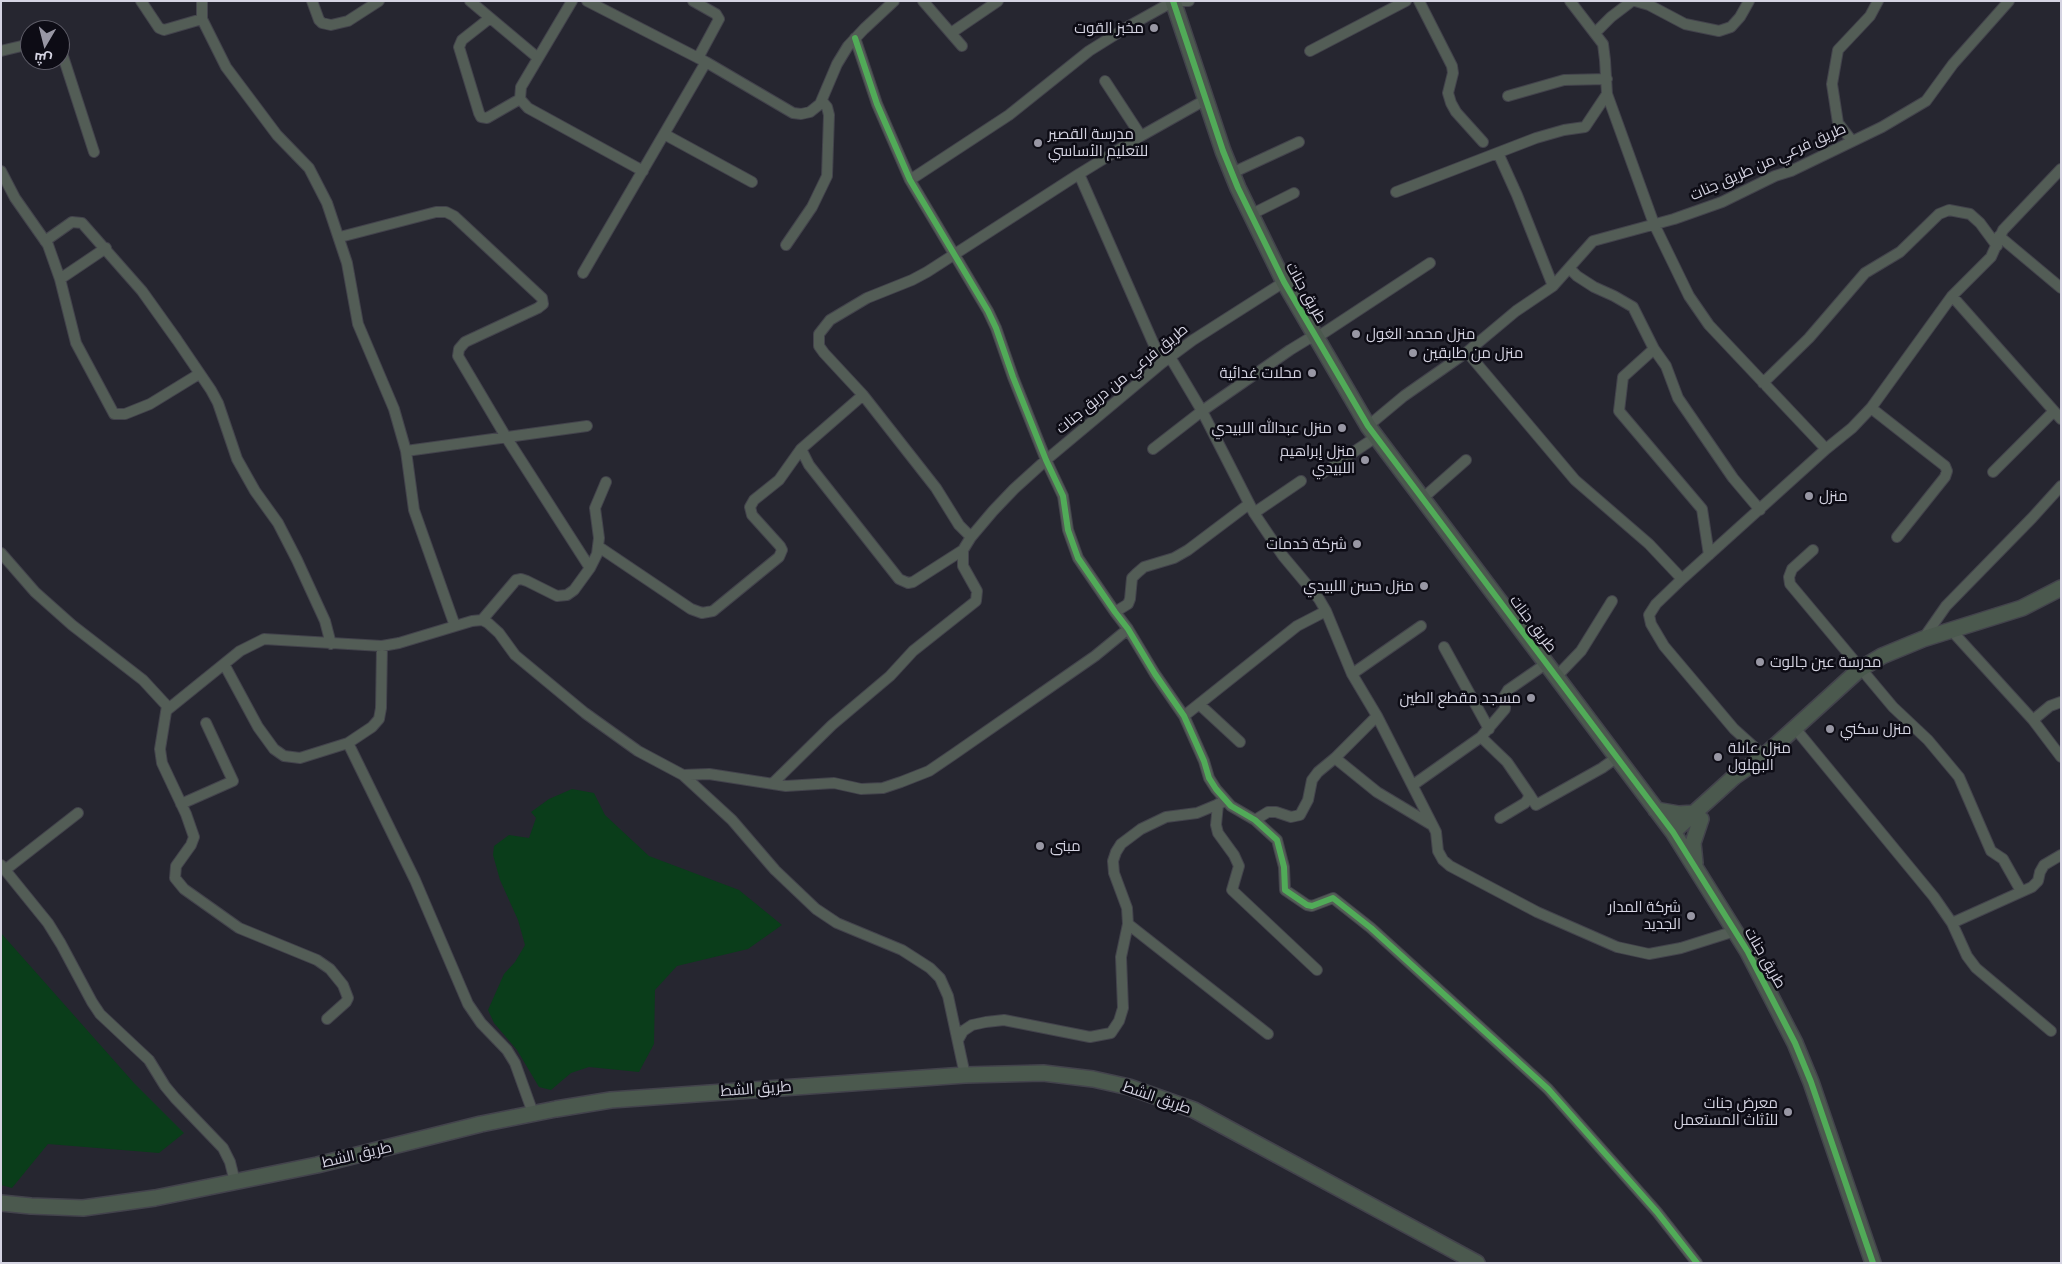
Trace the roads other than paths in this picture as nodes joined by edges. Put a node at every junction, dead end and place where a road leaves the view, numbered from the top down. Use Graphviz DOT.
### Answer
graph roads {
  1 [pos="141,1"];
  2 [pos="202,1"];
  3 [pos="312,1"];
  4 [pos="379,1"];
  5 [pos="470,1"];
  6 [pos="572,1"];
  7 [pos="587,1"];
  8 [pos="693,1"];
  9 [pos="894,1"];
  10 [pos="923,1"];
  11 [pos="998,1"];
  12 [pos="1174,1"];
  13 [pos="1189,1"];
  14 [pos="1406,1"];
  15 [pos="1419,1"];
  16 [pos="1570,1"];
  17 [pos="1634,1"];
  18 [pos="1750,1"];
  19 [pos="1878,1"];
  20 [pos="2002,3"];
  21 [pos="490,18"];
  22 [pos="202,19"];
  23 [pos="951,32"];
  24 [pos="1595,33"];
  25 [pos="855,38"];
  26 [pos="20,46"];
  27 [pos="962,46"];
  28 [pos="1,51"];
  29 [pos="1310,51"];
  30 [pos="538,58"];
  31 [pos="702,60"];
  32 [pos="67,70"];
  33 [pos="1606,79"];
  34 [pos="1105,82"];
  35 [pos="1607,94"];
  36 [pos="1508,96"];
  37 [pos="520,99"];
  38 [pos="1205,100"];
  39 [pos="822,101"];
  40 [pos="664,134"];
  41 [pos="1141,136"];
  42 [pos="1852,141"];
  43 [pos="1299,142"];
  44 [pos="1483,142"];
  45 [pos="94,152"];
  46 [pos="1498,153"];
  47 [pos="2061,169"];
  48 [pos="643,170"];
  49 [pos="1,171"];
  50 [pos="1232,173"];
  51 [pos="1079,174"];
  52 [pos="910,180"];
  53 [pos="752,182"];
  54 [pos="1396,192"];
  55 [pos="1294,193"];
  56 [pos="1252,214"];
  57 [pos="1654,224"];
  58 [pos="340,237"];
  59 [pos="45,241"];
  60 [pos="1998,241"];
  61 [pos="786,245"];
  62 [pos="106,248"];
  63 [pos="954,255"];
  64 [pos="1430,263"];
  65 [pos="1570,268"];
  66 [pos="583,273"];
  67 [pos="60,279"];
  68 [pos="1284,282"];
  69 [pos="2060,285"];
  70 [pos="1553,286"];
  71 [pos="1952,296"];
  72 [pos="1316,338"];
  73 [pos="1654,349"];
  74 [pos="1467,352"];
  75 [pos="1166,360"];
  76 [pos="199,374"];
  77 [pos="1763,383"];
  78 [pos="863,395"];
  79 [pos="1871,408"];
  80 [pos="1202,411"];
  81 [pos="2057,415"];
  82 [pos="587,426"];
  83 [pos="1372,431"];
  84 [pos="506,437"];
  85 [pos="801,449"];
  86 [pos="1153,449"];
  87 [pos="1826,449"];
  88 [pos="406,451"];
  89 [pos="1046,460"];
  90 [pos="1466,460"];
  91 [pos="1993,472"];
  92 [pos="1321,474"];
  93 [pos="1301,481"];
  94 [pos="606,482"];
  95 [pos="2061,486"];
  96 [pos="1423,498"];
  97 [pos="1251,508"];
  98 [pos="1760,510"];
  99 [pos="971,537"];
  100 [pos="1897,537"];
  101 [pos="599,546"];
  102 [pos="964,550"];
  103 [pos="1814,550"];
  104 [pos="1,553"];
  105 [pos="1709,555"];
  106 [pos="590,568"];
  107 [pos="1682,579"];
  108 [pos="2061,588"];
  109 [pos="1612,601"];
  110 [pos="1326,611"];
  111 [pos="1115,612"];
  112 [pos="482,620"];
  113 [pos="455,626"];
  114 [pos="1421,626"];
  115 [pos="1128,629"];
  116 [pos="1951,630"];
  117 [pos="1922,639"];
  118 [pos="331,644"];
  119 [pos="382,646"];
  120 [pos="1444,647"];
  121 [pos="1546,663"];
  122 [pos="224,664"];
  123 [pos="1860,669"];
  124 [pos="1352,674"];
  125 [pos="1557,676"];
  126 [pos="2061,702"];
  127 [pos="1200,705"];
  128 [pos="167,710"];
  129 [pos="1184,716"];
  130 [pos="1377,716"];
  131 [pos="2033,720"];
  132 [pos="206,723"];
  133 [pos="1794,727"];
  134 [pos="1485,733"];
  135 [pos="1240,742"];
  136 [pos="348,743"];
  137 [pos="1764,756"];
  138 [pos="2061,757"];
  139 [pos="1335,758"];
  140 [pos="1616,758"];
  141 [pos="684,775"];
  142 [pos="773,784"];
  143 [pos="1412,785"];
  144 [pos="1529,794"];
  145 [pos="1222,803"];
  146 [pos="181,804"];
  147 [pos="1656,810"];
  148 [pos="78,814"];
  149 [pos="1698,816"];
  150 [pos="1500,818"];
  151 [pos="1255,820"];
  152 [pos="1434,826"];
  153 [pos="1676,836"];
  154 [pos="2061,855"];
  155 [pos="1696,867"];
  156 [pos="3,868"];
  157 [pos="2021,891"];
  158 [pos="1952,923"];
  159 [pos="1128,924"];
  160 [pos="1735,931"];
  161 [pos="1317,970"];
  162 [pos="327,1019"];
  163 [pos="2051,1032"];
  164 [pos="1268,1034"];
  165 [pos="958,1040"];
  166 [pos="965,1074"];
  167 [pos="533,1113"];
  168 [pos="235,1182"];
  169 [pos="1,1203"];
  170 [pos="1478,1263"];
  171 [pos="1697,1263"];
  172 [pos="1873,1263"];
  1 -- 22 [label="street"];
  2 -- 22 [label="street"];
  3 -- 4 [label="street"];
  5 -- 21 [label="street"];
  6 -- 30 [label="street"];
  7 -- 31 [label="street"];
  8 -- 31 [label="street"];
  9 -- 25 [label="street"];
  10 -- 23 [label="street"];
  11 -- 23 [label="street"];
  12 -- 13 [label="street"];
  12 -- 38 [label="street, طريق جنات"];
  12 -- 52 [label="street"];
  14 -- 29 [label="street"];
  15 -- 44 [label="street"];
  16 -- 24 [label="street"];
  17 -- 18 [label="street"];
  17 -- 24 [label="street"];
  19 -- 42 [label="street"];
  20 -- 42 [label="street, طريق فرعي من طريق جنات"];
  21 -- 30 [label="street"];
  21 -- 37 [label="street"];
  22 -- 58 [label="street"];
  23 -- 27 [label="street"];
  24 -- 33 [label="street"];
  25 -- 39 [label="street"];
  25 -- 52 [label="street"];
  26 -- 28 [label="street"];
  30 -- 37 [label="street"];
  31 -- 39 [label="street"];
  31 -- 40 [label="street"];
  32 -- 45 [label="street"];
  33 -- 35 [label="street"];
  33 -- 36 [label="street"];
  34 -- 41 [label="street"];
  35 -- 46 [label="street"];
  35 -- 57 [label="street"];
  37 -- 48 [label="street"];
  38 -- 41 [label="street"];
  38 -- 50 [label="street, طريق جنات"];
  39 -- 61 [label="street"];
  40 -- 48 [label="street"];
  40 -- 53 [label="street"];
  41 -- 51 [label="street"];
  42 -- 57 [label="street, طريق فرعي من طريق جنات"];
  43 -- 50 [label="street"];
  46 -- 54 [label="street"];
  46 -- 70 [label="street"];
  47 -- 60 [label="street"];
  48 -- 66 [label="street"];
  49 -- 59 [label="street"];
  50 -- 56 [label="street, طريق جنات"];
  51 -- 63 [label="street"];
  51 -- 75 [label="street"];
  52 -- 63 [label="street"];
  55 -- 56 [label="street"];
  56 -- 68 [label="street, طريق جنات"];
  57 -- 65 [label="street, طريق فرعي من طريق جنات"];
  57 -- 77 [label="street"];
  58 -- 84 [label="street"];
  58 -- 88 [label="street"];
  59 -- 62 [label="street"];
  59 -- 67 [label="street"];
  60 -- 69 [label="street"];
  60 -- 71 [label="street"];
  60 -- 77 [label="street"];
  62 -- 67 [label="street"];
  62 -- 76 [label="street"];
  63 -- 78 [label="street"];
  63 -- 89 [label="street"];
  64 -- 72 [label="street"];
  65 -- 70 [label="street, طريق فرعي من طريق جنات"];
  65 -- 73 [label="street"];
  67 -- 76 [label="street"];
  68 -- 72 [label="street, طريق جنات"];
  68 -- 75 [label="street, طريق فرعي من دريق جنات"];
  70 -- 74 [label="street, طريق فرعي من طريق جنات"];
  71 -- 79 [label="street"];
  71 -- 81 [label="street"];
  72 -- 80 [label="street"];
  72 -- 83 [label="street, طريق جنات"];
  73 -- 98 [label="street"];
  73 -- 105 [label="street"];
  74 -- 83 [label="street, طريق فرعي من طريق جنات"];
  74 -- 107 [label="street"];
  75 -- 80 [label="street"];
  75 -- 89 [label="street, طريق فرعي من دريق جنات"];
  76 -- 118 [label="street"];
  77 -- 87 [label="street"];
  78 -- 85 [label="street"];
  78 -- 99 [label="street"];
  79 -- 87 [label="street"];
  79 -- 100 [label="street"];
  80 -- 86 [label="street"];
  80 -- 97 [label="street"];
  81 -- 91 [label="street"];
  82 -- 84 [label="street"];
  83 -- 92 [label="street, طريق فرعي من طريق جنات"];
  83 -- 96 [label="street, طريق جنات"];
  84 -- 88 [label="street"];
  84 -- 106 [label="street"];
  85 -- 101 [label="street"];
  85 -- 102 [label="street"];
  87 -- 98 [label="street"];
  88 -- 113 [label="street"];
  89 -- 99 [label="street, طريق فرعي من دريق جنات"];
  89 -- 111 [label="street"];
  90 -- 96 [label="street"];
  93 -- 97 [label="street"];
  94 -- 101 [label="street"];
  95 -- 117 [label="street"];
  96 -- 121 [label="street, طريق جنات"];
  97 -- 110 [label="street"];
  97 -- 111 [label="street"];
  98 -- 105 [label="street"];
  99 -- 102 [label="street, طريق فرعي من دريق جنات"];
  101 -- 106 [label="street"];
  102 -- 142 [label="street"];
  103 -- 123 [label="street"];
  104 -- 128 [label="street"];
  105 -- 107 [label="street"];
  106 -- 112 [label="street"];
  107 -- 137 [label="street"];
  108 -- 116 [label="street"];
  109 -- 125 [label="street"];
  110 -- 124 [label="street"];
  110 -- 127 [label="street"];
  111 -- 115 [label="street"];
  112 -- 113 [label="street"];
  112 -- 141 [label="street"];
  113 -- 119 [label="street"];
  114 -- 124 [label="street"];
  115 -- 129 [label="street"];
  115 -- 142 [label="street"];
  116 -- 117 [label="street"];
  116 -- 131 [label="street"];
  117 -- 123 [label="street"];
  118 -- 119 [label="street"];
  118 -- 122 [label="street"];
  119 -- 136 [label="street"];
  120 -- 134 [label="street"];
  121 -- 125 [label="street, طريق جنات"];
  121 -- 134 [label="street"];
  122 -- 128 [label="street"];
  122 -- 136 [label="street"];
  123 -- 133 [label="street"];
  123 -- 157 [label="street"];
  124 -- 130 [label="street"];
  125 -- 140 [label="street, طريق جنات"];
  126 -- 131 [label="street"];
  127 -- 129 [label="street"];
  127 -- 135 [label="street"];
  128 -- 146 [label="street"];
  129 -- 145 [label="street"];
  130 -- 139 [label="street"];
  130 -- 143 [label="street"];
  131 -- 138 [label="street"];
  132 -- 146 [label="street"];
  133 -- 137 [label="street"];
  133 -- 158 [label="street"];
  134 -- 143 [label="street"];
  134 -- 144 [label="street"];
  136 -- 167 [label="street"];
  137 -- 149 [label="street"];
  139 -- 151 [label="street"];
  139 -- 152 [label="street"];
  140 -- 144 [label="street"];
  140 -- 147 [label="street, طريق جنات"];
  141 -- 142 [label="street"];
  141 -- 165 [label="street"];
  143 -- 152 [label="street"];
  144 -- 150 [label="street"];
  145 -- 151 [label="street"];
  145 -- 159 [label="street"];
  145 -- 161 [label="street"];
  146 -- 162 [label="street"];
  147 -- 149 [label="street"];
  147 -- 153 [label="street, طريق جنات"];
  148 -- 156 [label="street"];
  149 -- 153 [label="street"];
  149 -- 155 [label="street"];
  151 -- 171 [label="street"];
  152 -- 160 [label="street"];
  153 -- 155 [label="street, طريق جنات"];
  154 -- 157 [label="street"];
  155 -- 160 [label="street, طريق جنات"];
  156 -- 168 [label="street"];
  157 -- 158 [label="street"];
  158 -- 163 [label="street"];
  159 -- 164 [label="street"];
  159 -- 165 [label="street"];
  160 -- 172 [label="street, طريق جنات"];
  165 -- 166 [label="street"];
  166 -- 167 [label="street, طريق الشط"];
  166 -- 170 [label="street, طريق الشط"];
  167 -- 168 [label="street, طريق الشط"];
  168 -- 169 [label="street, طريق الشط"];
}
